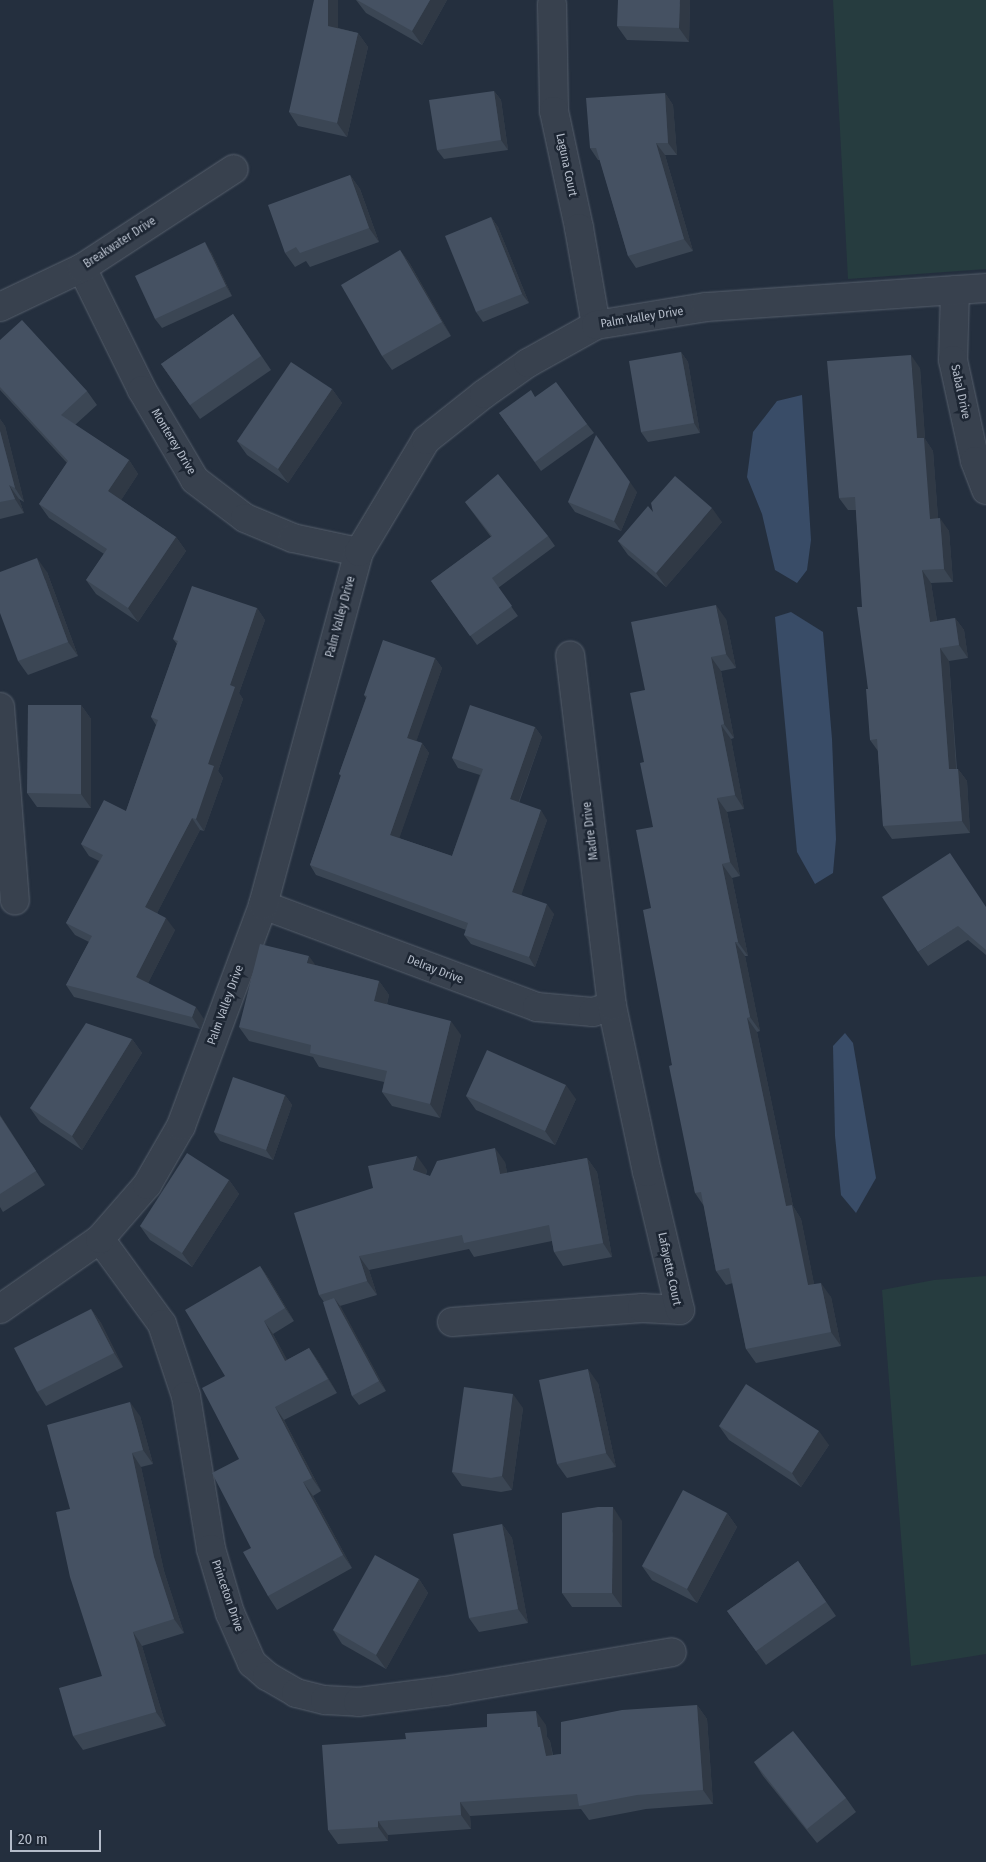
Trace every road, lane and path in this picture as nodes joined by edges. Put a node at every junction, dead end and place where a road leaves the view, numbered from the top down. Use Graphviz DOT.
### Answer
graph roads {
  1 [pos="552,4"];
  2 [pos="234,169"];
  3 [pos="82,268"];
  4 [pos="986,288"];
  5 [pos="955,290"];
  6 [pos="0,307"];
  7 [pos="596,325"];
  8 [pos="986,490"];
  9 [pos="359,552"];
  10 [pos="570,656"];
  11 [pos="0,707"];
  12 [pos="15,900"];
  13 [pos="263,905"];
  14 [pos="612,1006"];
  15 [pos="100,1239"];
  16 [pos="0,1309"];
  17 [pos="452,1322"];
  18 [pos="672,1652"];
  1 -- 7 [label="street, Laguna Court"];
  2 -- 3 [label="street, Breakwater Drive"];
  3 -- 6 [label="street, Breakwater Drive"];
  3 -- 9 [label="street, Monterey Drive"];
  4 -- 5 [label="street, Palm Valley Drive"];
  5 -- 7 [label="street, Palm Valley Drive"];
  5 -- 8 [label="street, Sabal Drive"];
  7 -- 9 [label="street, Palm Valley Drive"];
  9 -- 13 [label="street, Palm Valley Drive"];
  10 -- 14 [label="street, Madre Drive"];
  11 -- 12 [label="street"];
  13 -- 14 [label="street, Delray Drive"];
  13 -- 15 [label="street, Palm Valley Drive"];
  14 -- 17 [label="street, Lafayette Court"];
  15 -- 16 [label="street, Palm Valley Drive"];
  15 -- 18 [label="street, Princeton Drive"];
}
